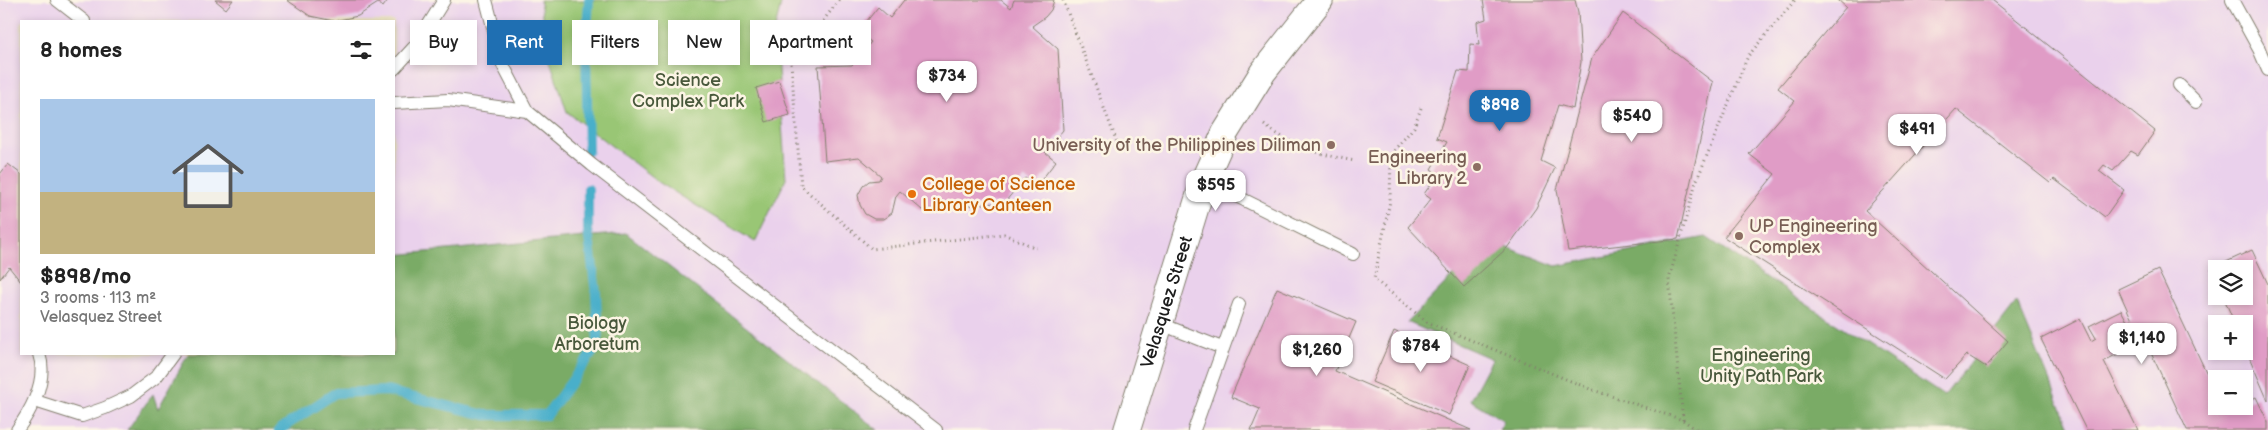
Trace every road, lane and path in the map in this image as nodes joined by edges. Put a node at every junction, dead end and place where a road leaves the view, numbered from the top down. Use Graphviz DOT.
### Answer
graph roads {
  1 [pos="57,0"];
  2 [pos="444,0"];
  3 [pos="486,0"];
  4 [pos="839,0"];
  5 [pos="1063,0"];
  6 [pos="1320,0"];
  7 [pos="1795,0"];
  8 [pos="2232,0"];
  9 [pos="83,20"];
  10 [pos="395,68"];
  11 [pos="2268,70"];
  12 [pos="2180,85"];
  13 [pos="2196,102"];
  14 [pos="395,103"];
  15 [pos="1240,107"];
  16 [pos="1421,108"];
  17 [pos="527,111"];
  18 [pos="1118,145"];
  19 [pos="1355,161"];
  20 [pos="1204,180"];
  21 [pos="1036,248"];
  22 [pos="1353,254"];
  23 [pos="1239,304"];
  24 [pos="1161,324"];
  25 [pos="1222,348"];
  26 [pos="39,355"];
  27 [pos="172,355"];
  28 [pos="35,401"];
  29 [pos="1683,420"];
  30 [pos="17,430"];
  31 [pos="936,430"];
  32 [pos="1127,430"];
  33 [pos="1194,430"];
  34 [pos="1697,430"];
  1 -- 9 [label="lane"];
  2 -- 10 [label="lane"];
  3 -- 17 [label="lane"];
  4 -- 21 [label="path"];
  5 -- 18 [label="path"];
  6 -- 15 [label="street, Velasquez Street"];
  7 -- 29 [label="path"];
  8 -- 11 [label="lane"];
  12 -- 13 [label="lane"];
  14 -- 17 [label="lane"];
  15 -- 19 [label="path"];
  15 -- 20 [label="street, Velasquez Street"];
  16 -- 29 [label="path"];
  17 -- 31 [label="lane"];
  20 -- 22 [label="lane"];
  20 -- 24 [label="street, Velasquez Street"];
  23 -- 25 [label="lane"];
  24 -- 25 [label="lane"];
  24 -- 32 [label="street, Velasquez Street"];
  25 -- 33 [label="lane"];
  26 -- 28 [label="lane"];
  27 -- 28 [label="lane"];
  28 -- 30 [label="lane"];
  29 -- 34 [label="path"];
}
